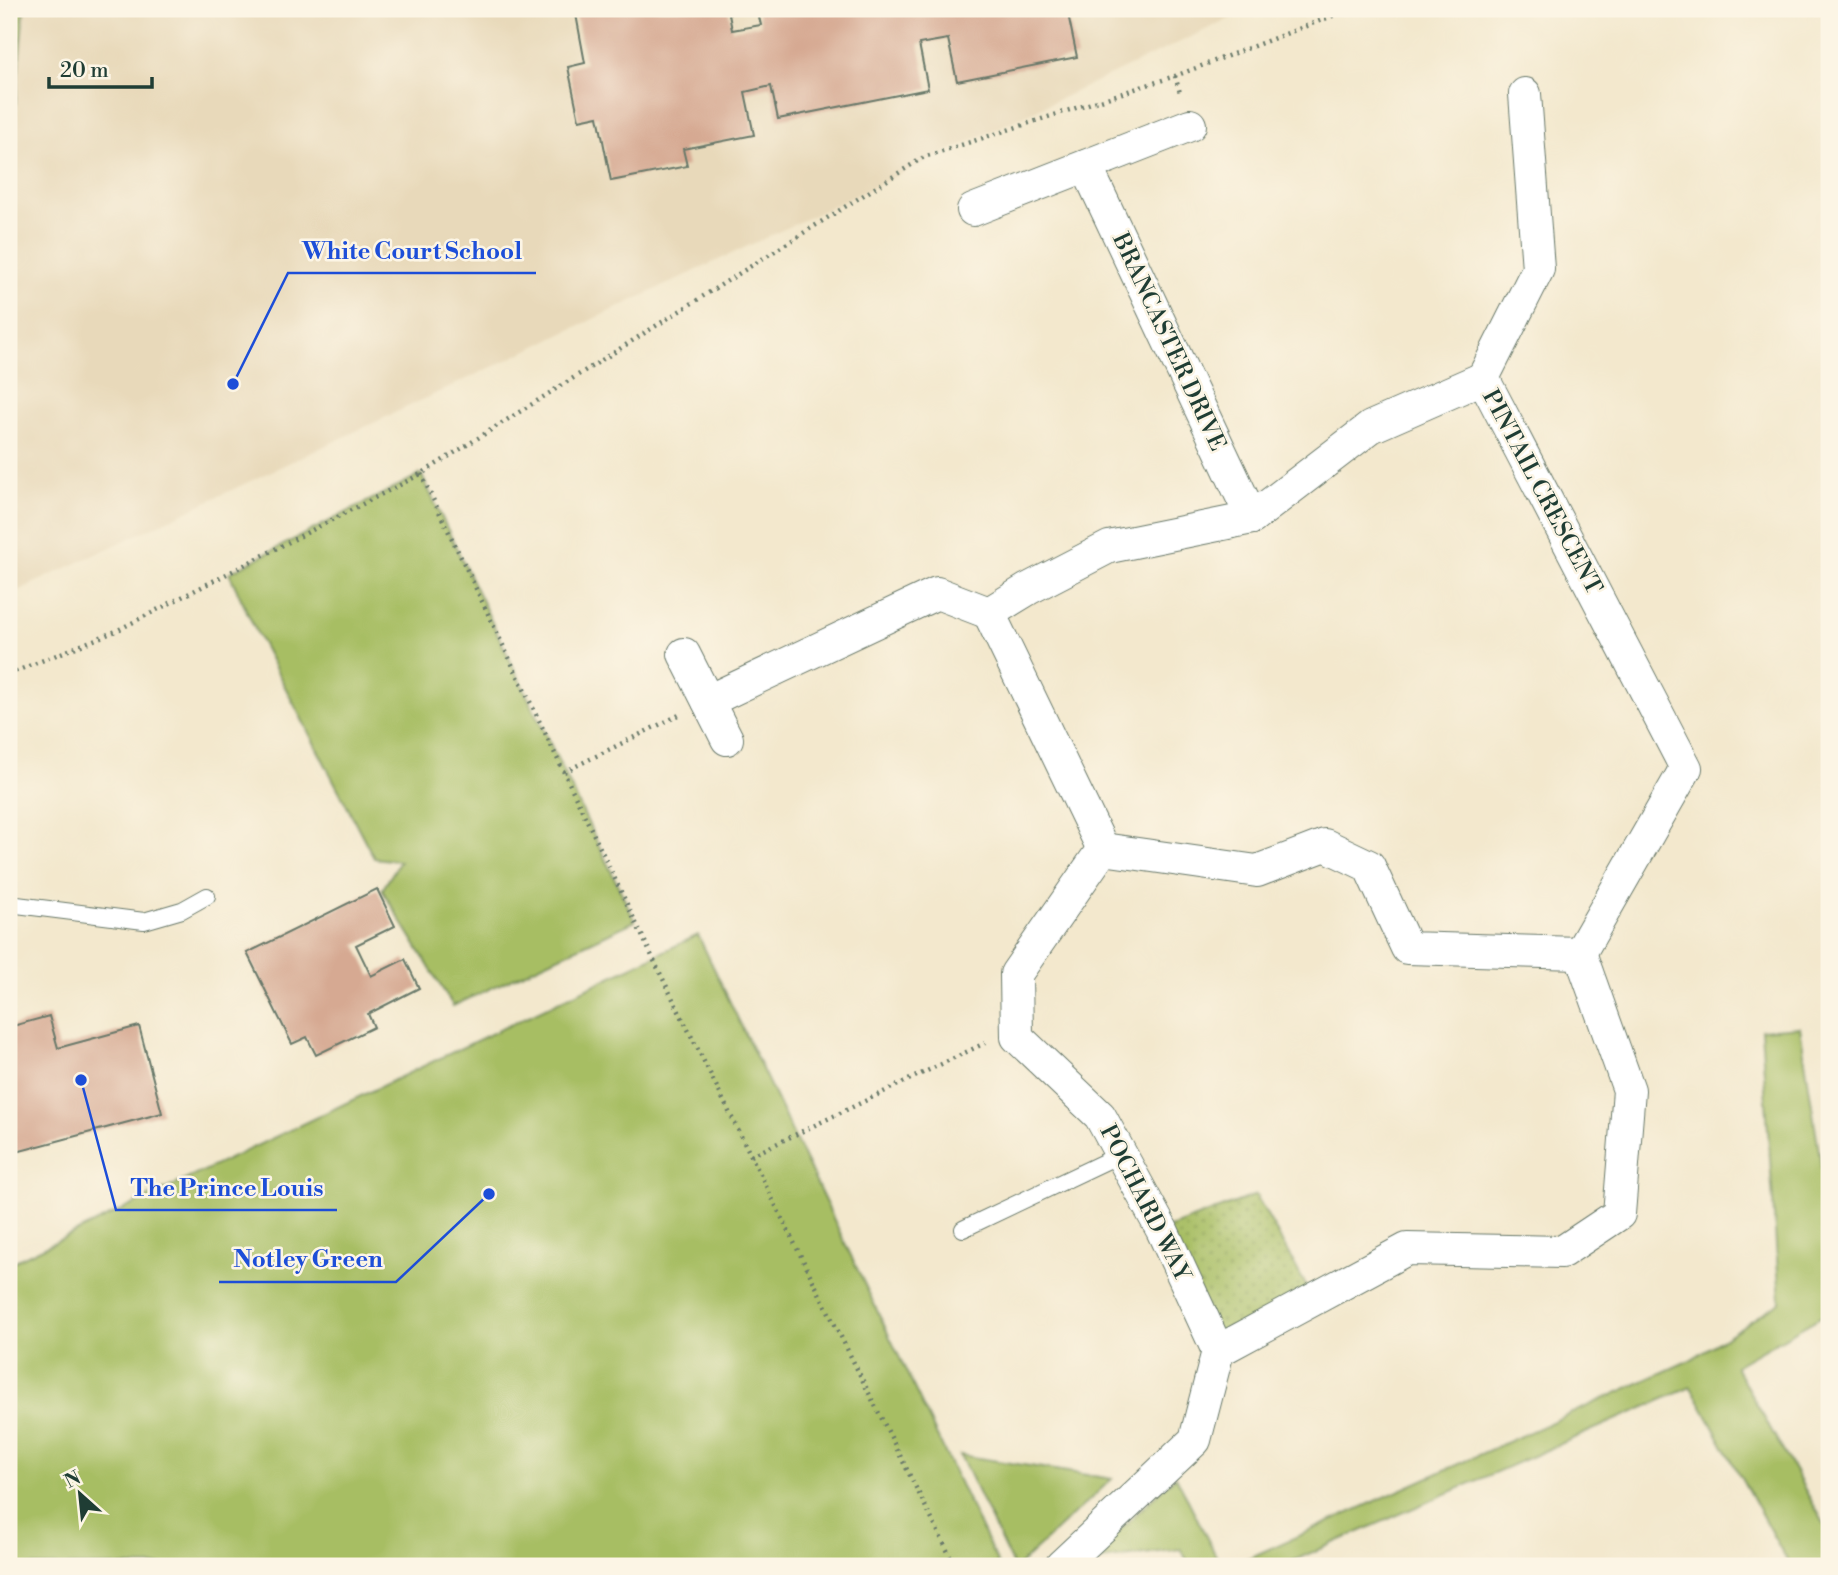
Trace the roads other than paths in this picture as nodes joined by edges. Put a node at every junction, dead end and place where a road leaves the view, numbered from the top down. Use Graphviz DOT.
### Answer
graph roads {
  1 [pos="1525,94"];
  2 [pos="1190,125"];
  3 [pos="1086,166"];
  4 [pos="973,210"];
  5 [pos="1483,378"];
  6 [pos="1252,518"];
  7 [pos="989,613"];
  8 [pos="684,654"];
  9 [pos="708,701"];
  10 [pos="727,739"];
  11 [pos="1103,849"];
  12 [pos="207,896"];
  13 [pos="9,904"];
  14 [pos="1580,953"];
  15 [pos="1121,1154"];
  16 [pos="963,1229"];
  17 [pos="1218,1351"];
  18 [pos="1061,1566"];
  1 -- 5 [label="street"];
  2 -- 3 [label="street"];
  3 -- 4 [label="street"];
  3 -- 6 [label="street, BRANCASTER DRIVE"];
  5 -- 6 [label="street, PINTAIL CRESCENT"];
  5 -- 14 [label="street, PINTAIL CRESCENT"];
  6 -- 7 [label="street, PINTAIL CRESCENT"];
  7 -- 9 [label="street"];
  7 -- 11 [label="street"];
  8 -- 9 [label="street"];
  9 -- 10 [label="street"];
  11 -- 14 [label="street"];
  11 -- 15 [label="street, POCHARD WAY"];
  12 -- 13 [label="lane"];
  14 -- 17 [label="street"];
  15 -- 16 [label="lane"];
  15 -- 17 [label="street, POCHARD WAY"];
  17 -- 18 [label="street"];
}
